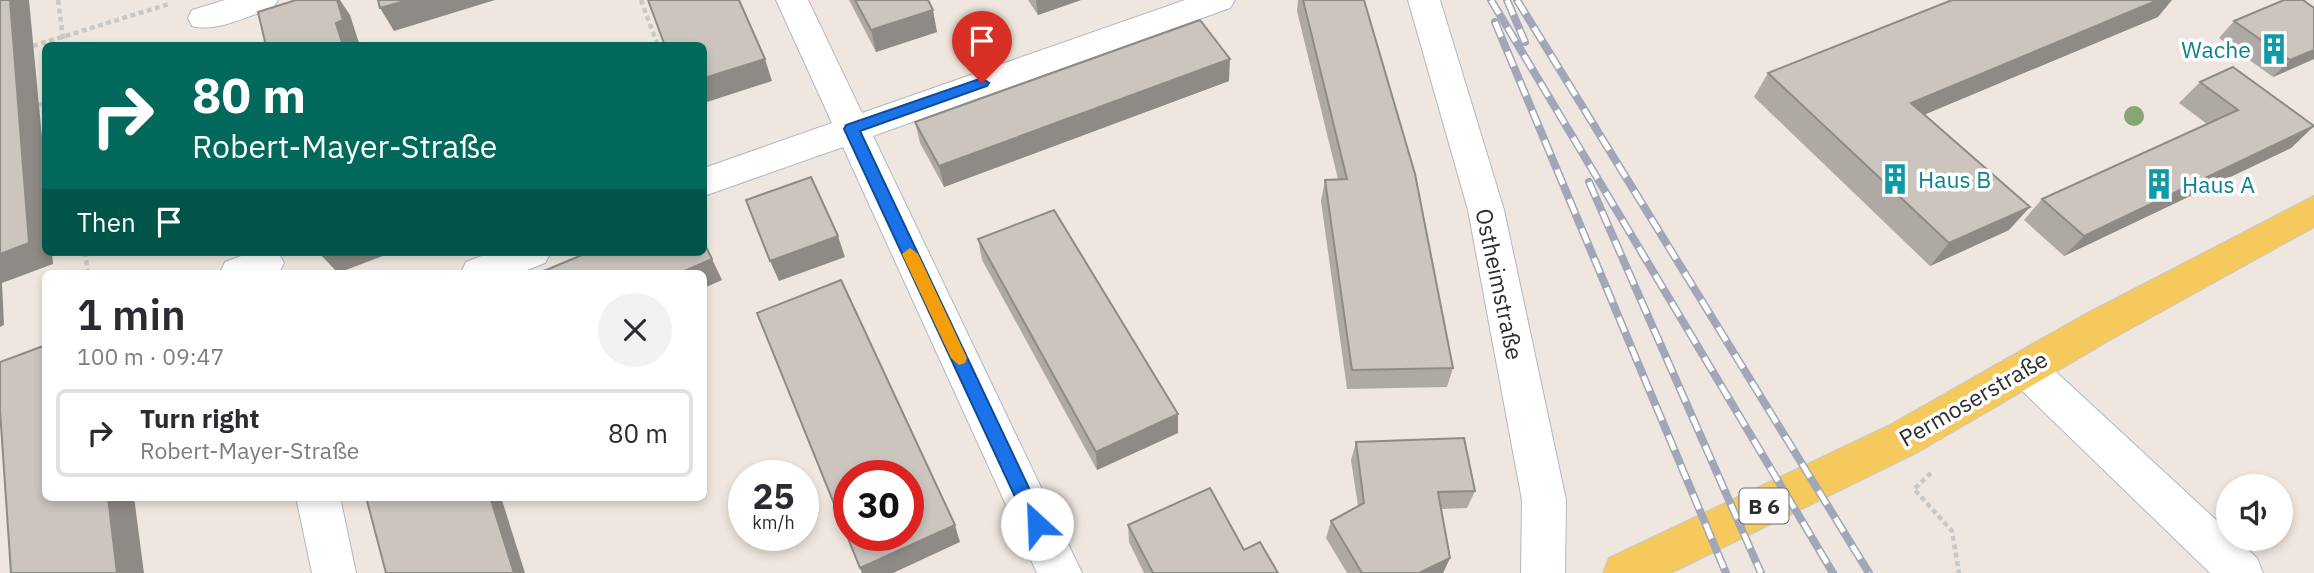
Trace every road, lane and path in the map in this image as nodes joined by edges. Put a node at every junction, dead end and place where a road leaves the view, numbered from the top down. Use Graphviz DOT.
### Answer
graph roads {
  1 [pos="58,0"];
  2 [pos="262,0"];
  3 [pos="641,0"];
  4 [pos="792,0"];
  5 [pos="1219,0"];
  6 [pos="1424,0"];
  7 [pos="199,16"];
  8 [pos="63,37"];
  9 [pos="46,42"];
  10 [pos="64,42"];
  11 [pos="657,42"];
  12 [pos="42,43"];
  13 [pos="33,46"];
  14 [pos="42,104"];
  15 [pos="38,105"];
  16 [pos="851,129"];
  17 [pos="707,181"];
  18 [pos="2314,210"];
  19 [pos="522,256"];
  20 [pos="488,270"];
  21 [pos="2026,369"];
  22 [pos="1934,470"];
  23 [pos="319,501"];
  24 [pos="334,573"];
  25 [pos="1060,573"];
  26 [pos="1543,573"];
  27 [pos="1625,573"];
  28 [pos="1959,573"];
  29 [pos="2241,573"];
  1 -- 8 [label="path"];
  2 -- 7 [label="street"];
  3 -- 11 [label="path"];
  4 -- 16 [label="street"];
  5 -- 16 [label="street"];
  6 -- 26 [label="street, Ostheimstraße"];
  7 -- 8 [label="path"];
  8 -- 9 [label="path"];
  8 -- 10 [label="path"];
  12 -- 13 [label="path"];
  14 -- 15 [label="path"];
  16 -- 17 [label="street"];
  16 -- 25 [label="street"];
  18 -- 21 [label="main road, Permoserstraße / B 6"];
  19 -- 20 [label="street"];
  21 -- 27 [label="main road, Permoserstraße / B 6"];
  21 -- 29 [label="street"];
  22 -- 28 [label="path"];
  23 -- 24 [label="street"];
}
